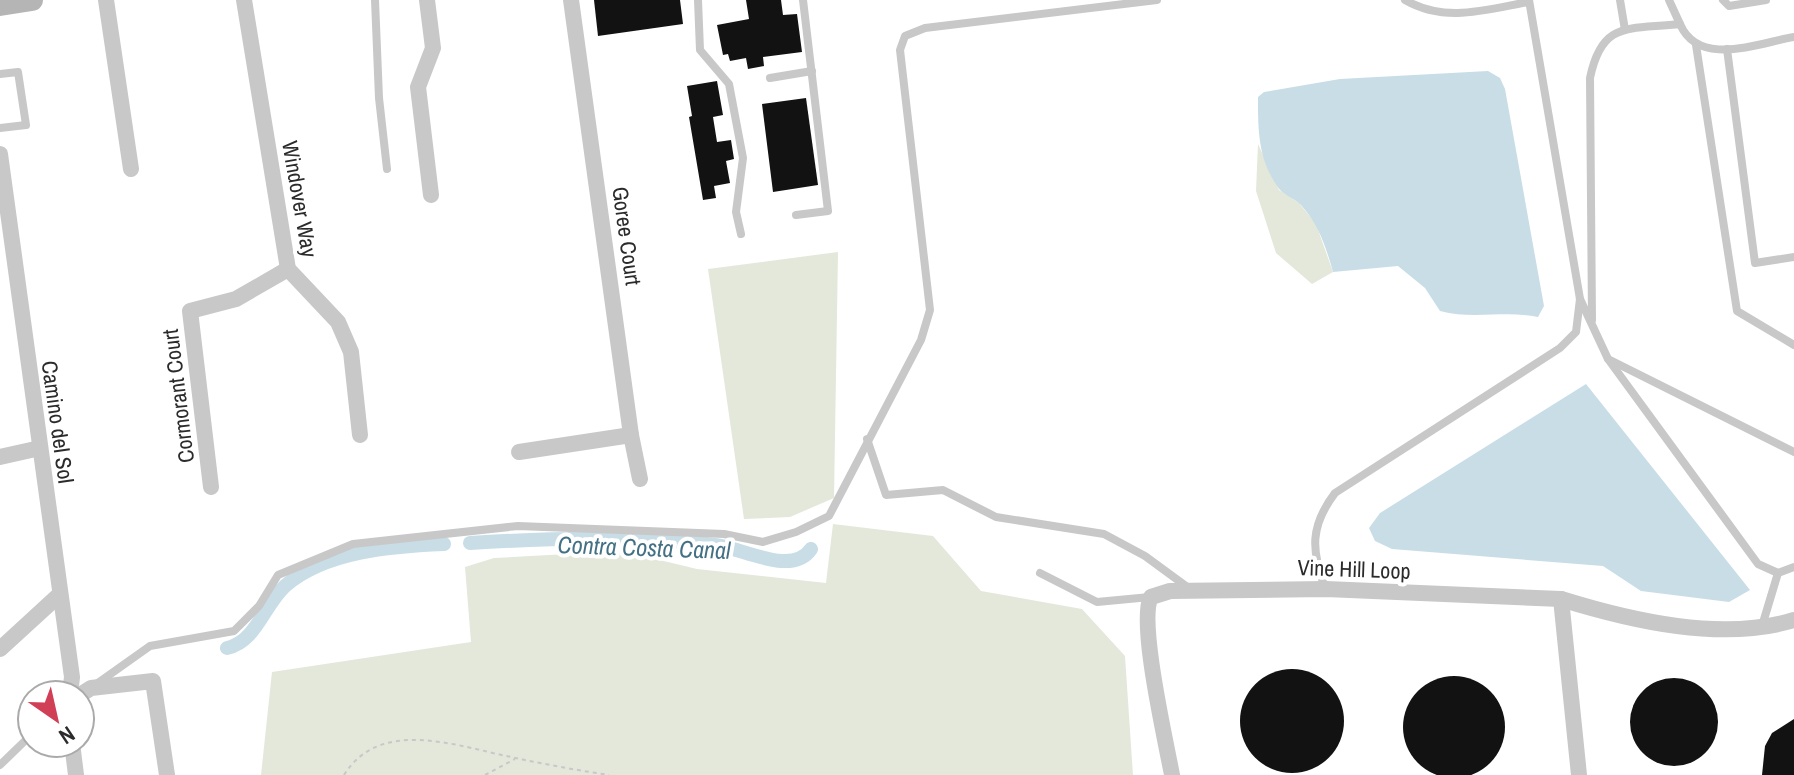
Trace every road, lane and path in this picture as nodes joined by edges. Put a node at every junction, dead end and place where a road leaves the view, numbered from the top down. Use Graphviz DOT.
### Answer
graph roads {
  1 [pos="32,0"];
  2 [pos="106,0"];
  3 [pos="244,0"];
  4 [pos="375,0"];
  5 [pos="427,0"];
  6 [pos="571,0"];
  7 [pos="698,0"];
  8 [pos="803,0"];
  9 [pos="1157,0"];
  10 [pos="1405,0"];
  11 [pos="1620,0"];
  12 [pos="1669,0"];
  13 [pos="1723,0"];
  14 [pos="1766,0"];
  15 [pos="1528,1"];
  16 [pos="0,5"];
  17 [pos="1680,24"];
  18 [pos="1625,30"];
  19 [pos="1794,37"];
  20 [pos="1696,45"];
  21 [pos="1727,49"];
  22 [pos="812,71"];
  23 [pos="0,74"];
  24 [pos="770,78"];
  25 [pos="0,128"];
  26 [pos="0,154"];
  27 [pos="131,169"];
  28 [pos="387,169"];
  29 [pos="431,195"];
  30 [pos="796,215"];
  31 [pos="741,234"];
  32 [pos="1794,257"];
  33 [pos="288,269"];
  34 [pos="1580,299"];
  35 [pos="1592,320"];
  36 [pos="1794,345"];
  37 [pos="1608,359"];
  38 [pos="360,435"];
  39 [pos="631,435"];
  40 [pos="867,439"];
  41 [pos="40,448"];
  42 [pos="519,452"];
  43 [pos="1794,452"];
  44 [pos="0,457"];
  45 [pos="640,479"];
  46 [pos="211,487"];
  47 [pos="1794,567"];
  48 [pos="1040,573"];
  49 [pos="1778,573"];
  50 [pos="1326,589"];
  51 [pos="1192,590"];
  52 [pos="59,595"];
  53 [pos="1151,597"];
  54 [pos="1561,599"];
  55 [pos="1794,620"];
  56 [pos="1762,627"];
  57 [pos="0,649"];
  58 [pos="72,679"];
  59 [pos="96,685"];
  60 [pos="96,690"];
  61 [pos="16,750"];
  62 [pos="516,759"];
  63 [pos="0,765"];
  64 [pos="167,775"];
  65 [pos="344,775"];
  66 [pos="485,775"];
  67 [pos="609,775"];
  68 [pos="1172,775"];
  69 [pos="1579,775"];
  1 -- 16 [label="main road"];
  2 -- 27 [label="street"];
  3 -- 33 [label="street, Windover Way"];
  4 -- 28 [label="lane"];
  5 -- 29 [label="street"];
  6 -- 39 [label="street, Goree Court"];
  7 -- 31 [label="lane"];
  8 -- 22 [label="lane"];
  9 -- 40 [label="lane"];
  10 -- 15 [label="lane"];
  11 -- 18 [label="lane"];
  12 -- 17 [label="lane"];
  13 -- 14 [label="lane"];
  15 -- 34 [label="lane"];
  17 -- 18 [label="lane"];
  17 -- 20 [label="lane"];
  18 -- 35 [label="lane"];
  19 -- 21 [label="lane"];
  20 -- 21 [label="lane"];
  20 -- 36 [label="lane"];
  21 -- 32 [label="lane"];
  22 -- 24 [label="lane"];
  22 -- 30 [label="lane"];
  23 -- 25 [label="lane"];
  26 -- 41 [label="street, Camino del Sol"];
  33 -- 38 [label="street, Windover Way"];
  33 -- 46 [label="street, Cormorant Court"];
  34 -- 35 [label="lane"];
  34 -- 50 [label="lane"];
  35 -- 37 [label="lane"];
  37 -- 43 [label="lane"];
  37 -- 49 [label="lane"];
  39 -- 42 [label="street"];
  39 -- 45 [label="street, Goree Court"];
  40 -- 51 [label="lane"];
  40 -- 59 [label="lane"];
  41 -- 44 [label="street"];
  41 -- 52 [label="street, Camino del Sol"];
  47 -- 49 [label="lane"];
  48 -- 53 [label="lane"];
  49 -- 56 [label="lane"];
  50 -- 51 [label="street, Vine Hill Loop"];
  50 -- 54 [label="street, Vine Hill Loop"];
  51 -- 53 [label="street, Vine Hill Loop"];
  52 -- 57 [label="street"];
  52 -- 58 [label="street, Camino del Sol"];
  53 -- 68 [label="street"];
  54 -- 56 [label="street, Vine Hill Loop"];
  54 -- 69 [label="street"];
  55 -- 56 [label="street, Vine Hill Loop"];
  60 -- 64 [label="street"];
  61 -- 63 [label="lane"];
  62 -- 65 [label="path"];
  62 -- 66 [label="path"];
  62 -- 67 [label="path"];
}
